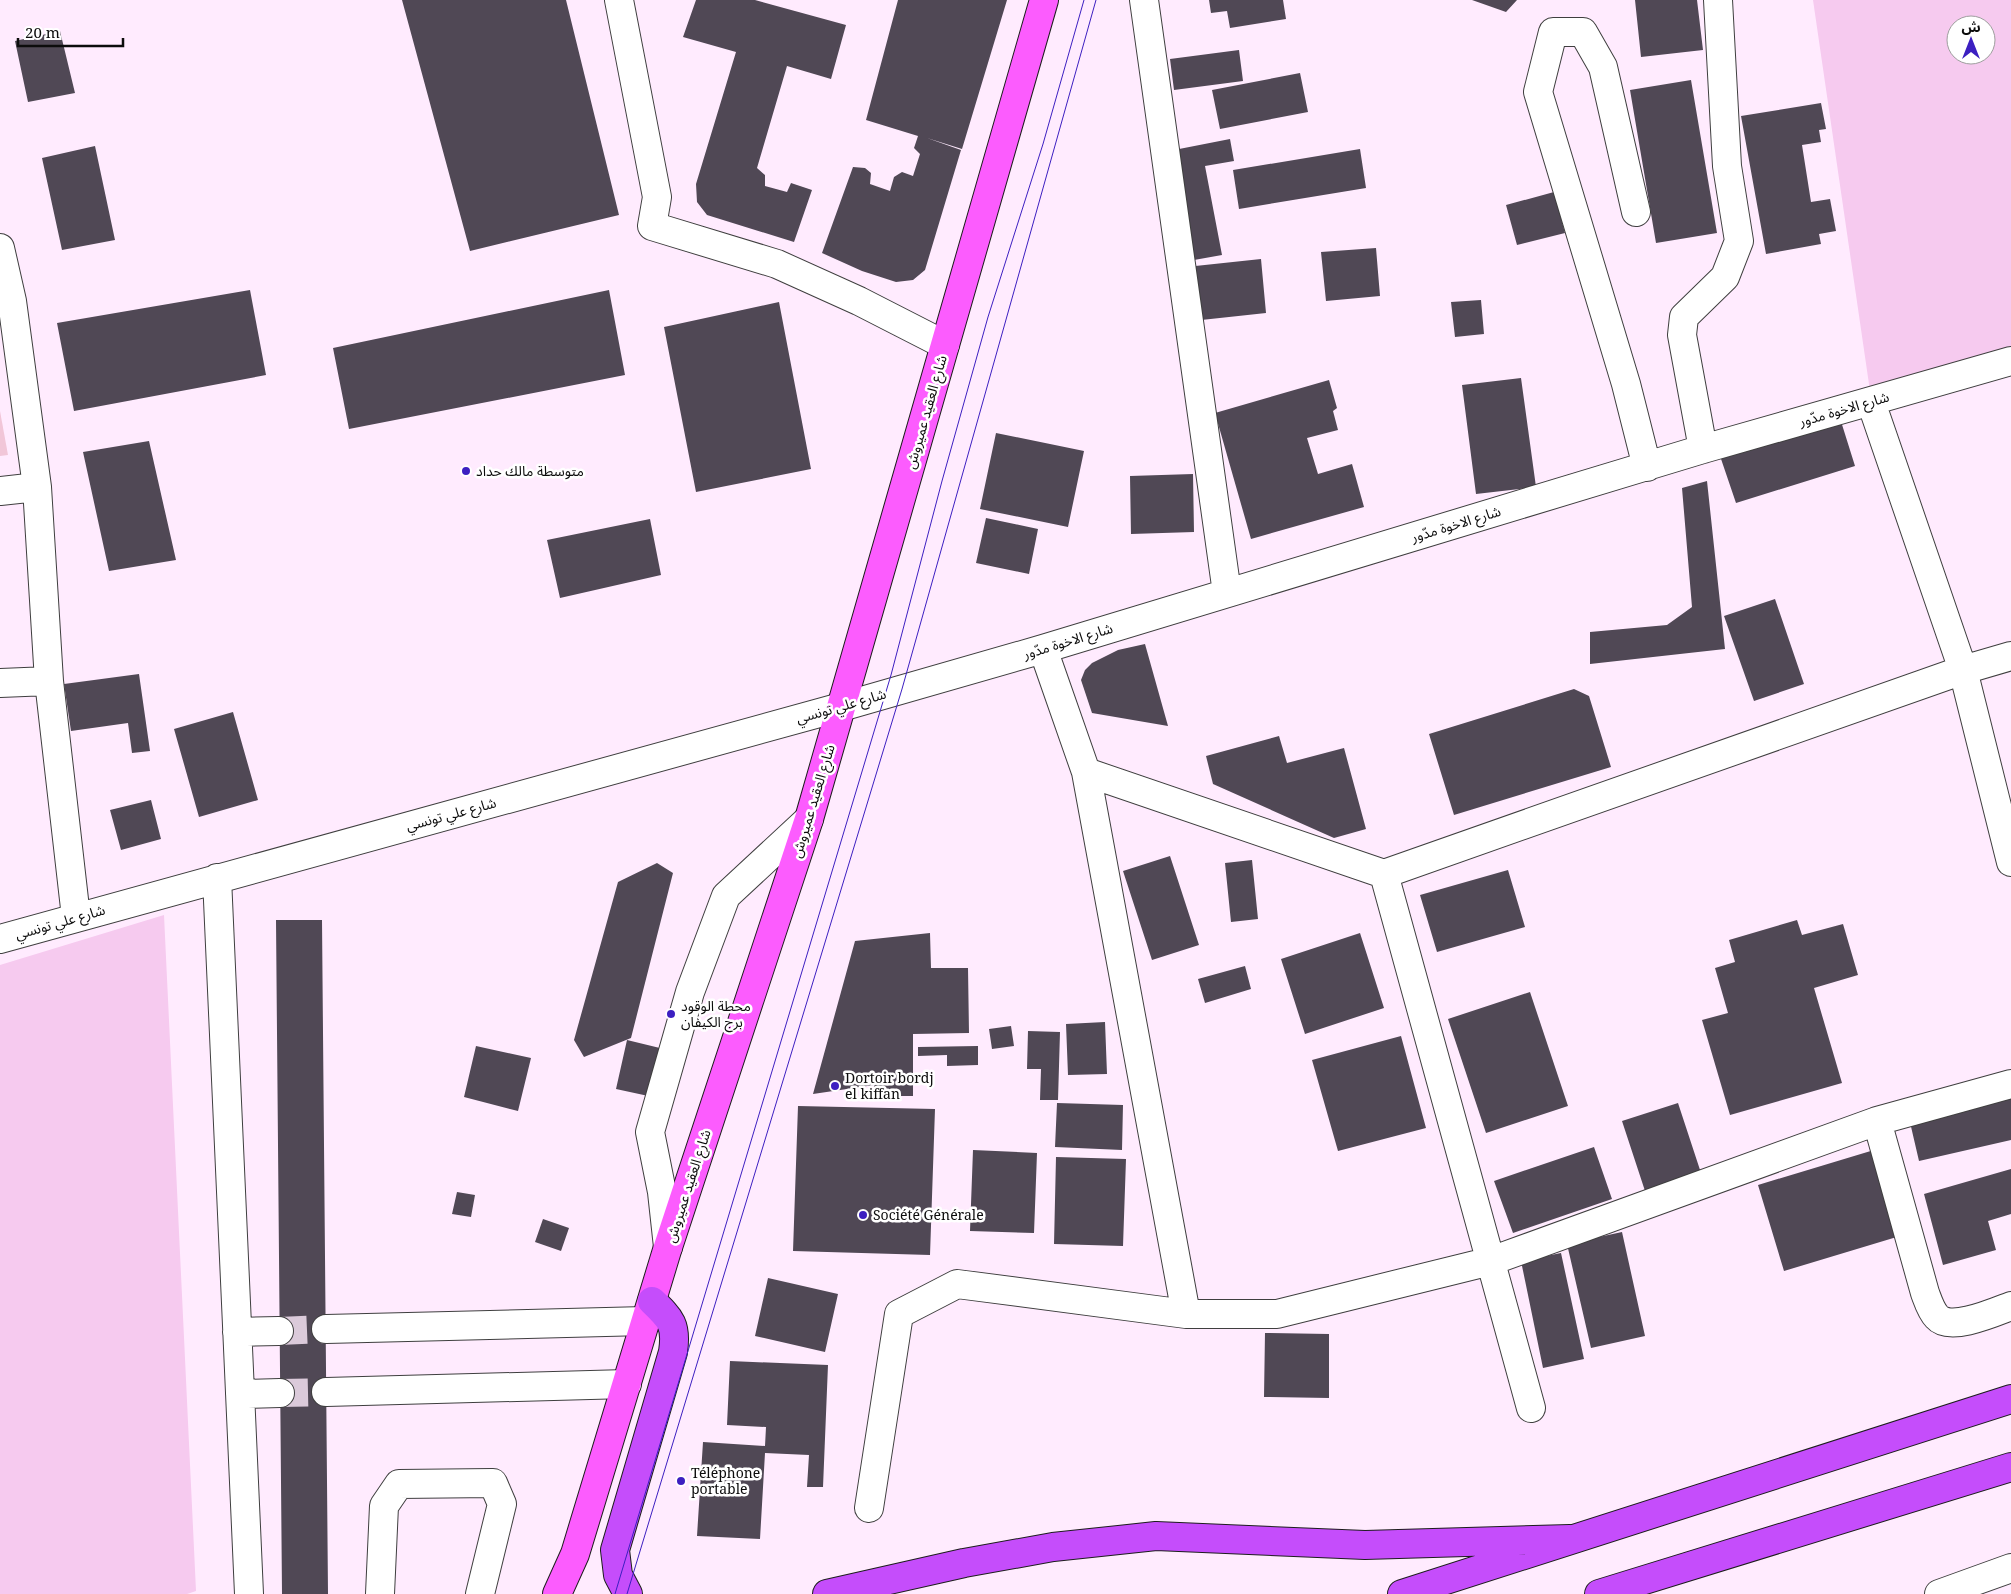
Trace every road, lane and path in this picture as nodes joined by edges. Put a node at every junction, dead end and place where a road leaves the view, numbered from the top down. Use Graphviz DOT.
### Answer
graph roads {
  1 [pos="618,0"];
  2 [pos="1044,0"];
  3 [pos="1144,0"];
  4 [pos="1718,0"];
  5 [pos="1636,212"];
  6 [pos="0,248"];
  7 [pos="945,345"];
  8 [pos="2011,362"];
  9 [pos="1871,402"];
  10 [pos="1702,449"];
  11 [pos="1647,467"];
  12 [pos="38,487"];
  13 [pos="0,491"];
  14 [pos="1227,593"];
  15 [pos="1044,649"];
  16 [pos="2011,656"];
  17 [pos="1962,670"];
  18 [pos="49,681"];
  19 [pos="0,683"];
  20 [pos="902,689"];
  21 [pos="842,707"];
  22 [pos="1086,772"];
  23 [pos="809,819"];
  24 [pos="2011,862"];
  25 [pos="1384,874"];
  26 [pos="217,878"];
  27 [pos="76,917"];
  28 [pos="0,939"];
  29 [pos="2011,1084"];
  30 [pos="1877,1121"];
  31 [pos="668,1247"];
  32 [pos="1491,1261"];
  33 [pos="2011,1306"];
  34 [pos="648,1311"];
  35 [pos="1186,1314"];
  36 [pos="326,1329"];
  37 [pos="279,1331"];
  38 [pos="237,1332"];
  39 [pos="627,1384"];
  40 [pos="326,1392"];
  41 [pos="280,1393"];
  42 [pos="240,1394"];
  43 [pos="2011,1399"];
  44 [pos="1531,1408"];
  45 [pos="2011,1466"];
  46 [pos="869,1508"];
  47 [pos="1570,1539"];
  48 [pos="575,1554"];
  49 [pos="964,1563"];
  50 [pos="2011,1568"];
  51 [pos="249,1594"];
  52 [pos="380,1594"];
  53 [pos="480,1594"];
  54 [pos="557,1594"];
  55 [pos="569,1594"];
  56 [pos="628,1594"];
  57 [pos="827,1594"];
  58 [pos="897,1594"];
  59 [pos="1402,1594"];
  60 [pos="1599,1594"];
  61 [pos="1939,1594"];
  1 -- 7 [label="street"];
  2 -- 7 [label="main road, شارع العقيد عميروش"];
  3 -- 14 [label="street"];
  4 -- 10 [label="street"];
  5 -- 11 [label="street"];
  6 -- 12 [label="street"];
  7 -- 21 [label="main road, شارع العقيد عميروش"];
  8 -- 9 [label="street, شارع الاخوة مدّور"];
  9 -- 10 [label="street, شارع الاخوة مدّور"];
  9 -- 17 [label="street"];
  10 -- 11 [label="street, شارع الاخوة مدّور"];
  11 -- 14 [label="street, شارع الاخوة مدّور"];
  12 -- 13 [label="street"];
  12 -- 18 [label="street"];
  14 -- 15 [label="street, شارع الاخوة مدّور"];
  15 -- 20 [label="street, شارع الاخوة مدّور"];
  15 -- 22 [label="street"];
  16 -- 17 [label="street"];
  17 -- 24 [label="street"];
  17 -- 25 [label="street"];
  18 -- 19 [label="street"];
  18 -- 27 [label="street"];
  20 -- 21 [label="street, شارع علي تونسي"];
  21 -- 23 [label="main road, شارع العقيد عميروش"];
  21 -- 26 [label="street, شارع علي تونسي"];
  22 -- 25 [label="street"];
  22 -- 35 [label="street"];
  23 -- 31 [label="main road, شارع العقيد عميروش"];
  23 -- 31 [label="street"];
  25 -- 32 [label="street"];
  26 -- 27 [label="street, شارع علي تونسي"];
  26 -- 38 [label="street"];
  27 -- 28 [label="street, شارع علي تونسي"];
  29 -- 30 [label="street"];
  30 -- 32 [label="street"];
  30 -- 33 [label="street"];
  31 -- 34 [label="main road, شارع العقيد عميروش"];
  32 -- 35 [label="street"];
  32 -- 44 [label="street"];
  34 -- 36 [label="street"];
  34 -- 39 [label="main road, شارع العقيد عميروش"];
  34 -- 56 [label="highway"];
  35 -- 46 [label="street"];
  37 -- 38 [label="street"];
  38 -- 42 [label="street"];
  39 -- 40 [label="street"];
  39 -- 48 [label="main road, شارع العقيد عميروش"];
  41 -- 42 [label="street"];
  42 -- 51 [label="street"];
  43 -- 47 [label="highway"];
  45 -- 60 [label="highway"];
  47 -- 49 [label="highway"];
  47 -- 59 [label="highway"];
  48 -- 54 [label="main road, شارع العقيد عميروش"];
  48 -- 55 [label="main road"];
  49 -- 57 [label="highway"];
  49 -- 58 [label="highway"];
  50 -- 61 [label="street"];
  52 -- 53 [label="street"];
}
